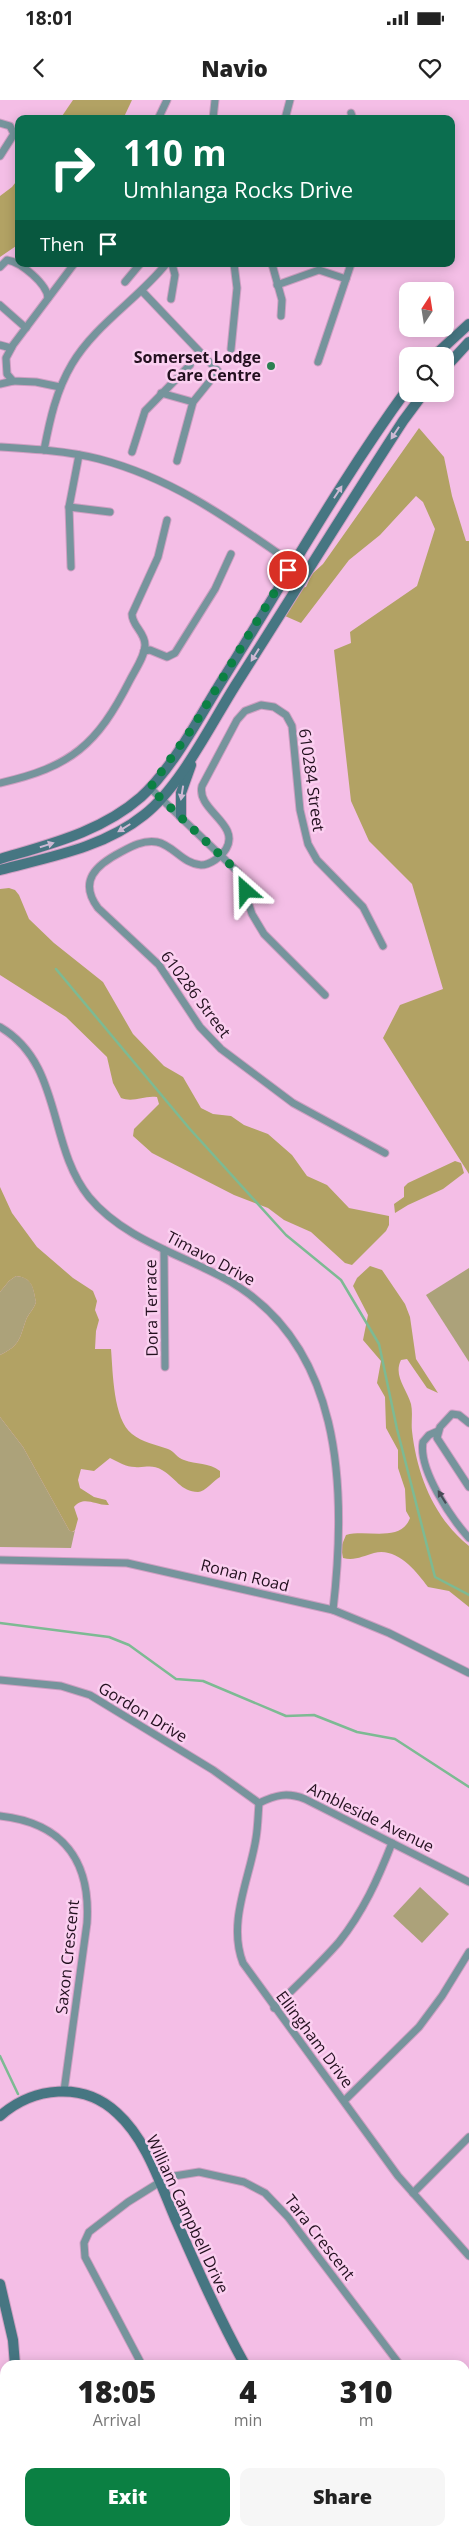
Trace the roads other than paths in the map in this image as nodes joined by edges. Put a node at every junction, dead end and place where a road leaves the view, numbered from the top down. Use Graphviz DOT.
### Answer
graph roads {
  1 [pos="166,100"];
  2 [pos="215,100"];
  3 [pos="290,100"];
  4 [pos="160,115"];
  5 [pos="213,115"];
  6 [pos="286,115"];
  7 [pos="0,123"];
  8 [pos="0,156"];
  9 [pos="15,263"];
  10 [pos="0,267"];
  11 [pos="20,267"];
  12 [pos="72,267"];
  13 [pos="138,267"];
  14 [pos="163,267"];
  15 [pos="173,267"];
  16 [pos="234,267"];
  17 [pos="273,267"];
  18 [pos="307,267"];
  19 [pos="350,267"];
  20 [pos="306,273"];
  21 [pos="346,279"];
  22 [pos="125,282"];
  23 [pos="277,285"];
  24 [pos="142,292"];
  25 [pos="48,298"];
  26 [pos="171,300"];
  27 [pos="0,305"];
  28 [pos="281,316"];
  29 [pos="469,324"];
  30 [pos="26,328"];
  31 [pos="469,342"];
  32 [pos="0,345"];
  33 [pos="444,347"];
  34 [pos="11,348"];
  35 [pos="231,349"];
  36 [pos="454,358"];
  37 [pos="318,362"];
  38 [pos="190,364"];
  39 [pos="13,381"];
  40 [pos="0,384"];
  41 [pos="60,387"];
  42 [pos="161,393"];
  43 [pos="193,402"];
  44 [pos="399,402"];
  45 [pos="417,402"];
  46 [pos="0,447"];
  47 [pos="44,450"];
  48 [pos="132,452"];
  49 [pos="79,455"];
  50 [pos="177,461"];
  51 [pos="69,507"];
  52 [pos="110,512"];
  53 [pos="167,520"];
  54 [pos="231,554"];
  55 [pos="292,563"];
  56 [pos="71,567"];
  57 [pos="305,572"];
  58 [pos="144,650"];
  59 [pos="202,739"];
  60 [pos="0,783"];
  61 [pos="150,788"];
  62 [pos="161,798"];
  63 [pos="181,816"];
  64 [pos="222,855"];
  65 [pos="0,859"];
  66 [pos="0,870"];
  67 [pos="383,946"];
  68 [pos="324,995"];
  69 [pos="0,1027"];
  70 [pos="385,1154"];
  71 [pos="164,1250"];
  72 [pos="165,1367"];
  73 [pos="469,1423"];
  74 [pos="438,1431"];
  75 [pos="469,1487"];
  76 [pos="469,1538"];
  77 [pos="0,1560"];
  78 [pos="333,1610"];
  79 [pos="469,1673"];
  80 [pos="0,1680"];
  81 [pos="259,1803"];
  82 [pos="0,1816"];
  83 [pos="392,1843"];
  84 [pos="469,1882"];
  85 [pos="469,1952"];
  86 [pos="274,2008"];
  87 [pos="64,2091"];
  88 [pos="345,2100"];
  89 [pos="0,2116"];
  90 [pos="469,2137"];
  91 [pos="159,2181"];
  92 [pos="413,2193"];
  93 [pos="469,2256"];
  94 [pos="0,2284"];
  95 [pos="15,2360"];
  96 [pos="139,2360"];
  97 [pos="242,2360"];
  98 [pos="396,2360"];
  1 -- 4 [label="street"];
  2 -- 5 [label="street"];
  3 -- 6 [label="street"];
  7 -- 8 [label="street"];
  9 -- 10 [label="street"];
  11 -- 25 [label="street"];
  12 -- 25 [label="street"];
  13 -- 22 [label="street"];
  14 -- 24 [label="street"];
  15 -- 26 [label="street"];
  16 -- 35 [label="street"];
  17 -- 23 [label="street"];
  18 -- 20 [label="street"];
  19 -- 21 [label="street"];
  20 -- 21 [label="street"];
  20 -- 23 [label="street"];
  21 -- 37 [label="street"];
  23 -- 28 [label="street"];
  24 -- 41 [label="street"];
  24 -- 43 [label="street"];
  25 -- 30 [label="street"];
  27 -- 30 [label="street"];
  29 -- 33 [label="main road"];
  30 -- 34 [label="street"];
  31 -- 36 [label="main road"];
  32 -- 34 [label="street"];
  34 -- 39 [label="street"];
  38 -- 42 [label="street"];
  39 -- 40 [label="street"];
  39 -- 41 [label="street"];
  41 -- 47 [label="street"];
  42 -- 43 [label="street"];
  42 -- 48 [label="street"];
  43 -- 50 [label="street"];
  55 -- 44 [label="main road, one-way"];
  45 -- 57 [label="main road, one-way"];
  46 -- 47 [label="street"];
  47 -- 49 [label="street"];
  49 -- 51 [label="street"];
  49 -- 55 [label="street"];
  51 -- 52 [label="street"];
  51 -- 56 [label="street"];
  53 -- 58 [label="street"];
  54 -- 58 [label="street"];
  55 -- 57 [label="street"];
  55 -- 61 [label="main road"];
  57 -- 59 [label="main road, one-way"];
  58 -- 60 [label="street"];
  59 -- 62 [label="main road"];
  59 -- 63 [label="main road, one-way"];
  61 -- 62 [label="street"];
  65 -- 61 [label="main road, one-way"];
  62 -- 63 [label="street"];
  62 -- 66 [label="main road, one-way"];
  63 -- 64 [label="street"];
  64 -- 67 [label="street, 610284 Street"];
  64 -- 68 [label="street"];
  64 -- 70 [label="street, 610286 Street"];
  69 -- 71 [label="street, Timavo Drive"];
  71 -- 72 [label="street, Dora Terrace"];
  71 -- 78 [label="street, Timavo Drive"];
  73 -- 74 [label="street"];
  74 -- 75 [label="street"];
  76 -- 74 [label="street, one-way"];
  77 -- 78 [label="street, Ronan Road"];
  78 -- 79 [label="street, Ronan Road"];
  80 -- 81 [label="street, Gordon Drive"];
  81 -- 83 [label="street, Ambleside Avenue"];
  81 -- 86 [label="street, Ellingham Drive"];
  82 -- 87 [label="street, Saxon Crescent"];
  83 -- 84 [label="street, Ambleside Avenue"];
  83 -- 86 [label="street"];
  85 -- 88 [label="street"];
  86 -- 88 [label="street, Ellingham Drive"];
  87 -- 89 [label="main road, William Campbell Drive"];
  87 -- 91 [label="main road, William Campbell Drive"];
  88 -- 92 [label="street, Ellingham Drive"];
  90 -- 92 [label="street"];
  91 -- 96 [label="street, Tara Crescent"];
  91 -- 97 [label="main road, William Campbell Drive"];
  91 -- 98 [label="street, Tara Crescent"];
  92 -- 93 [label="street, Ellingham Drive"];
  94 -- 95 [label="main road"];
}
